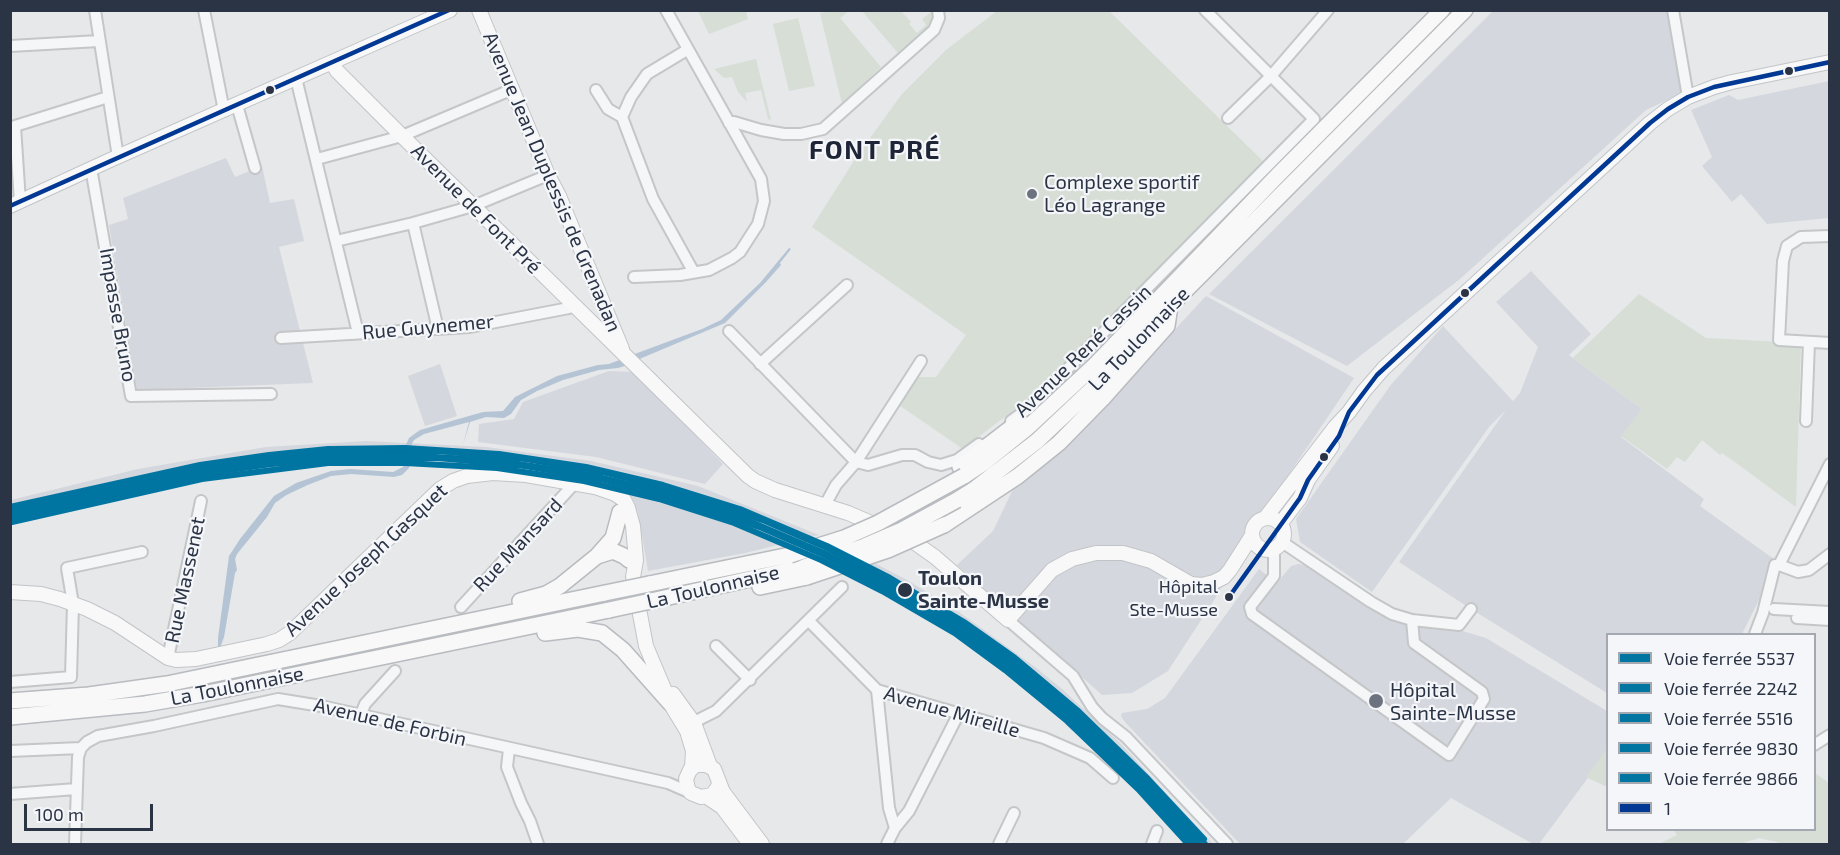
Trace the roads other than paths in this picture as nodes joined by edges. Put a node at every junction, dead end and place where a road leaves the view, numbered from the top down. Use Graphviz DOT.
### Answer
graph roads {
  1 [pos="95,10"];
  2 [pos="204,10"];
  3 [pos="450,10"];
  4 [pos="479,10"];
  5 [pos="666,10"];
  6 [pos="938,10"];
  7 [pos="1204,10"];
  8 [pos="1328,10"];
  9 [pos="1442,10"];
  10 [pos="1465,10"];
  11 [pos="1673,10"];
  12 [pos="99,41"];
  13 [pos="10,46"];
  14 [pos="687,50"];
  15 [pos="332,62"];
  16 [pos="1830,62"];
  17 [pos="1271,76"];
  18 [pos="296,78"];
  19 [pos="513,88"];
  20 [pos="596,90"];
  21 [pos="108,97"];
  22 [pos="1688,97"];
  23 [pos="231,108"];
  24 [pos="621,117"];
  25 [pos="1228,118"];
  26 [pos="729,123"];
  27 [pos="402,136"];
  28 [pos="118,157"];
  29 [pos="317,159"];
  30 [pos="92,168"];
  31 [pos="255,168"];
  32 [pos="548,175"];
  33 [pos="15,204"];
  34 [pos="472,206"];
  35 [pos="414,223"];
  36 [pos="1830,236"];
  37 [pos="336,241"];
  38 [pos="693,271"];
  39 [pos="634,277"];
  40 [pos="847,285"];
  41 [pos="572,304"];
  42 [pos="1170,306"];
  43 [pos="438,329"];
  44 [pos="607,330"];
  45 [pos="729,331"];
  46 [pos="358,333"];
  47 [pos="281,338"];
  48 [pos="1809,342"];
  49 [pos="1830,343"];
  50 [pos="921,361"];
  51 [pos="760,364"];
  52 [pos="271,394"];
  53 [pos="1349,412"];
  54 [pos="1806,422"];
  55 [pos="856,462"];
  56 [pos="1830,464"];
  57 [pos="574,483"];
  58 [pos="595,487"];
  59 [pos="201,501"];
  60 [pos="825,505"];
  61 [pos="620,512"];
  62 [pos="1266,517"];
  63 [pos="1281,524"];
  64 [pos="1255,542"];
  65 [pos="1278,545"];
  66 [pos="142,552"];
  67 [pos="1830,554"];
  68 [pos="597,556"];
  69 [pos="629,560"];
  70 [pos="1779,566"];
  71 [pos="805,572"];
  72 [pos="633,577"];
  73 [pos="842,587"];
  74 [pos="10,592"];
  75 [pos="73,604"];
  76 [pos="461,607"];
  77 [pos="1471,609"];
  78 [pos="1774,609"];
  79 [pos="1830,612"];
  80 [pos="1797,618"];
  81 [pos="1008,620"];
  82 [pos="1412,620"];
  83 [pos="1830,620"];
  84 [pos="809,621"];
  85 [pos="1755,633"];
  86 [pos="364,643"];
  87 [pos="716,646"];
  88 [pos="423,648"];
  89 [pos="168,658"];
  90 [pos="395,671"];
  91 [pos="660,679"];
  92 [pos="750,680"];
  93 [pos="10,682"];
  94 [pos="876,690"];
  95 [pos="10,701"];
  96 [pos="670,703"];
  97 [pos="959,713"];
  98 [pos="361,714"];
  99 [pos="10,717"];
  100 [pos="691,727"];
  101 [pos="1830,735"];
  102 [pos="1816,744"];
  103 [pos="81,748"];
  104 [pos="509,748"];
  105 [pos="10,752"];
  106 [pos="710,766"];
  107 [pos="690,771"];
  108 [pos="1113,778"];
  109 [pos="719,782"];
  110 [pos="668,783"];
  111 [pos="76,789"];
  112 [pos="691,793"];
  113 [pos="10,794"];
  114 [pos="707,797"];
  115 [pos="1014,813"];
  116 [pos="740,824"];
  117 [pos="895,828"];
  118 [pos="1157,831"];
  119 [pos="756,843"];
  120 [pos="75,844"];
  121 [pos="538,844"];
  122 [pos="887,844"];
  123 [pos="999,844"];
  124 [pos="1152,844"];
  125 [pos="1227,844"];
  1 -- 12 [label="street"];
  2 -- 23 [label="street"];
  3 -- 15 [label="main road"];
  4 -- 19 [label="main road, Avenue Jean Duplessis de Grenadan"];
  5 -- 14 [label="street"];
  6 -- 26 [label="street"];
  7 -- 17 [label="street"];
  8 -- 17 [label="street"];
  9 -- 86 [label="highway, La Toulonnaise, bridge"];
  10 -- 42 [label="highway, La Toulonnaise"];
  11 -- 22 [label="street"];
  12 -- 13 [label="street"];
  12 -- 21 [label="street"];
  14 -- 24 [label="street"];
  14 -- 26 [label="street"];
  15 -- 18 [label="main road"];
  15 -- 27 [label="main road, Avenue de Font Pré"];
  16 -- 22 [label="main road"];
  17 -- 25 [label="street"];
  17 -- 55 [label="street, Avenue René Cassin"];
  18 -- 23 [label="main road"];
  18 -- 29 [label="street"];
  19 -- 27 [label="street"];
  19 -- 32 [label="main road, Avenue Jean Duplessis de Grenadan"];
  20 -- 24 [label="street"];
  21 -- 28 [label="street"];
  21 -- 33 [label="street"];
  22 -- 53 [label="main road"];
  23 -- 28 [label="main road"];
  23 -- 31 [label="street"];
  24 -- 38 [label="street"];
  26 -- 38 [label="street"];
  27 -- 29 [label="street"];
  27 -- 34 [label="main road, Avenue de Font Pré"];
  28 -- 30 [label="main road"];
  29 -- 37 [label="street"];
  30 -- 33 [label="main road"];
  30 -- 52 [label="street, Impasse Bruno"];
  32 -- 34 [label="street"];
  32 -- 44 [label="main road, Avenue Jean Duplessis de Grenadan"];
  34 -- 35 [label="street"];
  34 -- 41 [label="main road, Avenue de Font Pré"];
  35 -- 37 [label="street"];
  35 -- 43 [label="street"];
  36 -- 48 [label="street"];
  37 -- 46 [label="street"];
  38 -- 39 [label="street"];
  40 -- 51 [label="street"];
  41 -- 43 [label="street, Rue Guynemer"];
  41 -- 44 [label="main road, Avenue de Font Pré"];
  42 -- 71 [label="highway, La Toulonnaise, bridge"];
  42 -- 71 [label="highway, bridge"];
  43 -- 46 [label="street, Rue Guynemer"];
  44 -- 60 [label="main road, Avenue de Font Pré"];
  45 -- 51 [label="street"];
  46 -- 47 [label="street, Rue Guynemer"];
  48 -- 49 [label="street"];
  48 -- 54 [label="street"];
  50 -- 55 [label="street"];
  51 -- 55 [label="street"];
  53 -- 62 [label="main road"];
  53 -- 63 [label="main road"];
  55 -- 60 [label="street"];
  56 -- 70 [label="street"];
  57 -- 58 [label="main road, Avenue Joseph Gasquet"];
  57 -- 76 [label="street, Rue Mansard"];
  57 -- 89 [label="main road, Avenue Joseph Gasquet"];
  58 -- 61 [label="main road"];
  58 -- 72 [label="main road, Avenue Joseph Gasquet"];
  59 -- 89 [label="street, Rue Massenet"];
  60 -- 81 [label="main road, Avenue de Font Pré"];
  61 -- 68 [label="highway"];
  61 -- 69 [label="main road, Avenue Joseph Gasquet"];
  62 -- 63 [label="main road"];
  62 -- 64 [label="main road"];
  63 -- 65 [label="main road"];
  64 -- 65 [label="main road"];
  64 -- 81 [label="main road"];
  65 -- 82 [label="street"];
  65 -- 82 [label="street"];
  66 -- 75 [label="street"];
  67 -- 70 [label="street"];
  68 -- 69 [label="highway"];
  68 -- 86 [label="highway"];
  69 -- 72 [label="main road, Avenue Joseph Gasquet"];
  70 -- 85 [label="street"];
  71 -- 88 [label="highway, La Toulonnaise, bridge"];
  72 -- 91 [label="main road, Avenue Joseph Gasquet"];
  73 -- 84 [label="street"];
  74 -- 75 [label="main road"];
  75 -- 89 [label="main road"];
  75 -- 93 [label="street"];
  77 -- 82 [label="street"];
  78 -- 79 [label="street"];
  80 -- 83 [label="street"];
  81 -- 125 [label="street"];
  84 -- 92 [label="street"];
  84 -- 94 [label="street, Avenue Mireille"];
  86 -- 95 [label="highway, La Toulonnaise"];
  87 -- 92 [label="street"];
  88 -- 96 [label="highway"];
  88 -- 99 [label="highway, La Toulonnaise"];
  90 -- 98 [label="street"];
  91 -- 96 [label="main road, Avenue Joseph Gasquet"];
  91 -- 100 [label="main road, Avenue Joseph Gasquet"];
  92 -- 100 [label="street"];
  94 -- 97 [label="street, Avenue Mireille"];
  94 -- 117 [label="street"];
  96 -- 100 [label="main road, Avenue Joseph Gasquet"];
  97 -- 108 [label="street, Avenue Mireille"];
  97 -- 117 [label="street"];
  98 -- 103 [label="street, Avenue de Forbin"];
  98 -- 104 [label="street, Avenue de Forbin"];
  100 -- 106 [label="main road, Avenue Joseph Gasquet"];
  100 -- 107 [label="main road, Avenue Joseph Gasquet"];
  101 -- 102 [label="street"];
  103 -- 105 [label="street"];
  103 -- 111 [label="street"];
  104 -- 110 [label="street, Avenue de Forbin"];
  104 -- 121 [label="street"];
  106 -- 107 [label="main road"];
  106 -- 109 [label="main road"];
  107 -- 110 [label="street"];
  107 -- 112 [label="main road"];
  109 -- 114 [label="main road"];
  109 -- 116 [label="main road"];
  110 -- 112 [label="street, Avenue de Forbin"];
  111 -- 113 [label="street"];
  111 -- 120 [label="street"];
  112 -- 114 [label="main road"];
  114 -- 116 [label="main road"];
  115 -- 123 [label="street"];
  116 -- 119 [label="main road"];
  117 -- 122 [label="street"];
  118 -- 124 [label="street"];
}
